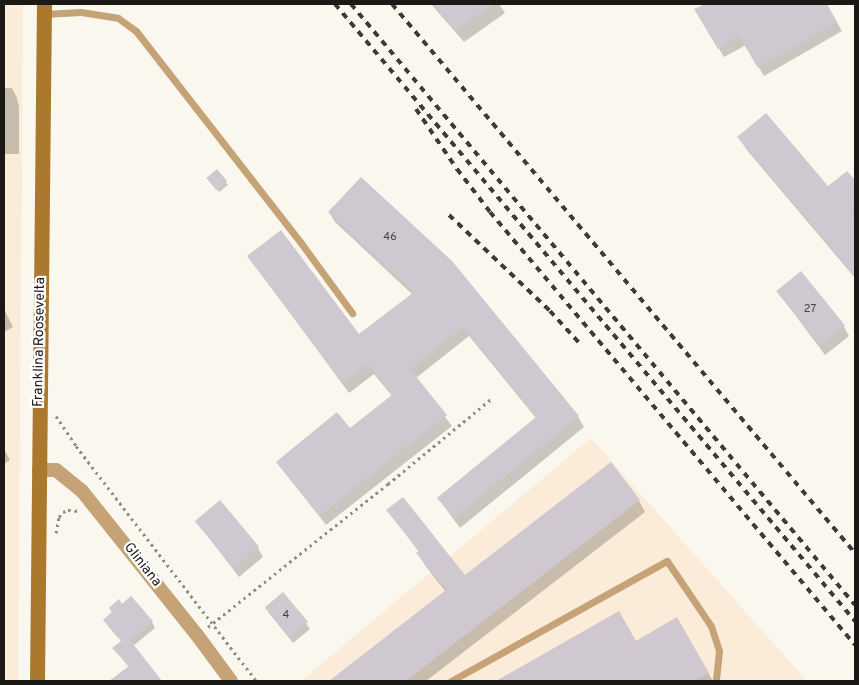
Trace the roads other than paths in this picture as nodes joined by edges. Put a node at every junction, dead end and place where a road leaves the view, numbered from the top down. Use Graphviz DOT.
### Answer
graph roads {
  1 [pos="44,9"];
  2 [pos="352,314"];
  3 [pos="39,470"];
  4 [pos="36,681"];
  5 [pos="230,681"];
  6 [pos="451,681"];
  7 [pos="716,681"];
  1 -- 2 [label="lane"];
  1 -- 3 [label="street, Franklina Roosevelta"];
  3 -- 4 [label="street, Franklina Roosevelta"];
  3 -- 5 [label="street, Gliniana"];
  6 -- 7 [label="lane"];
}
